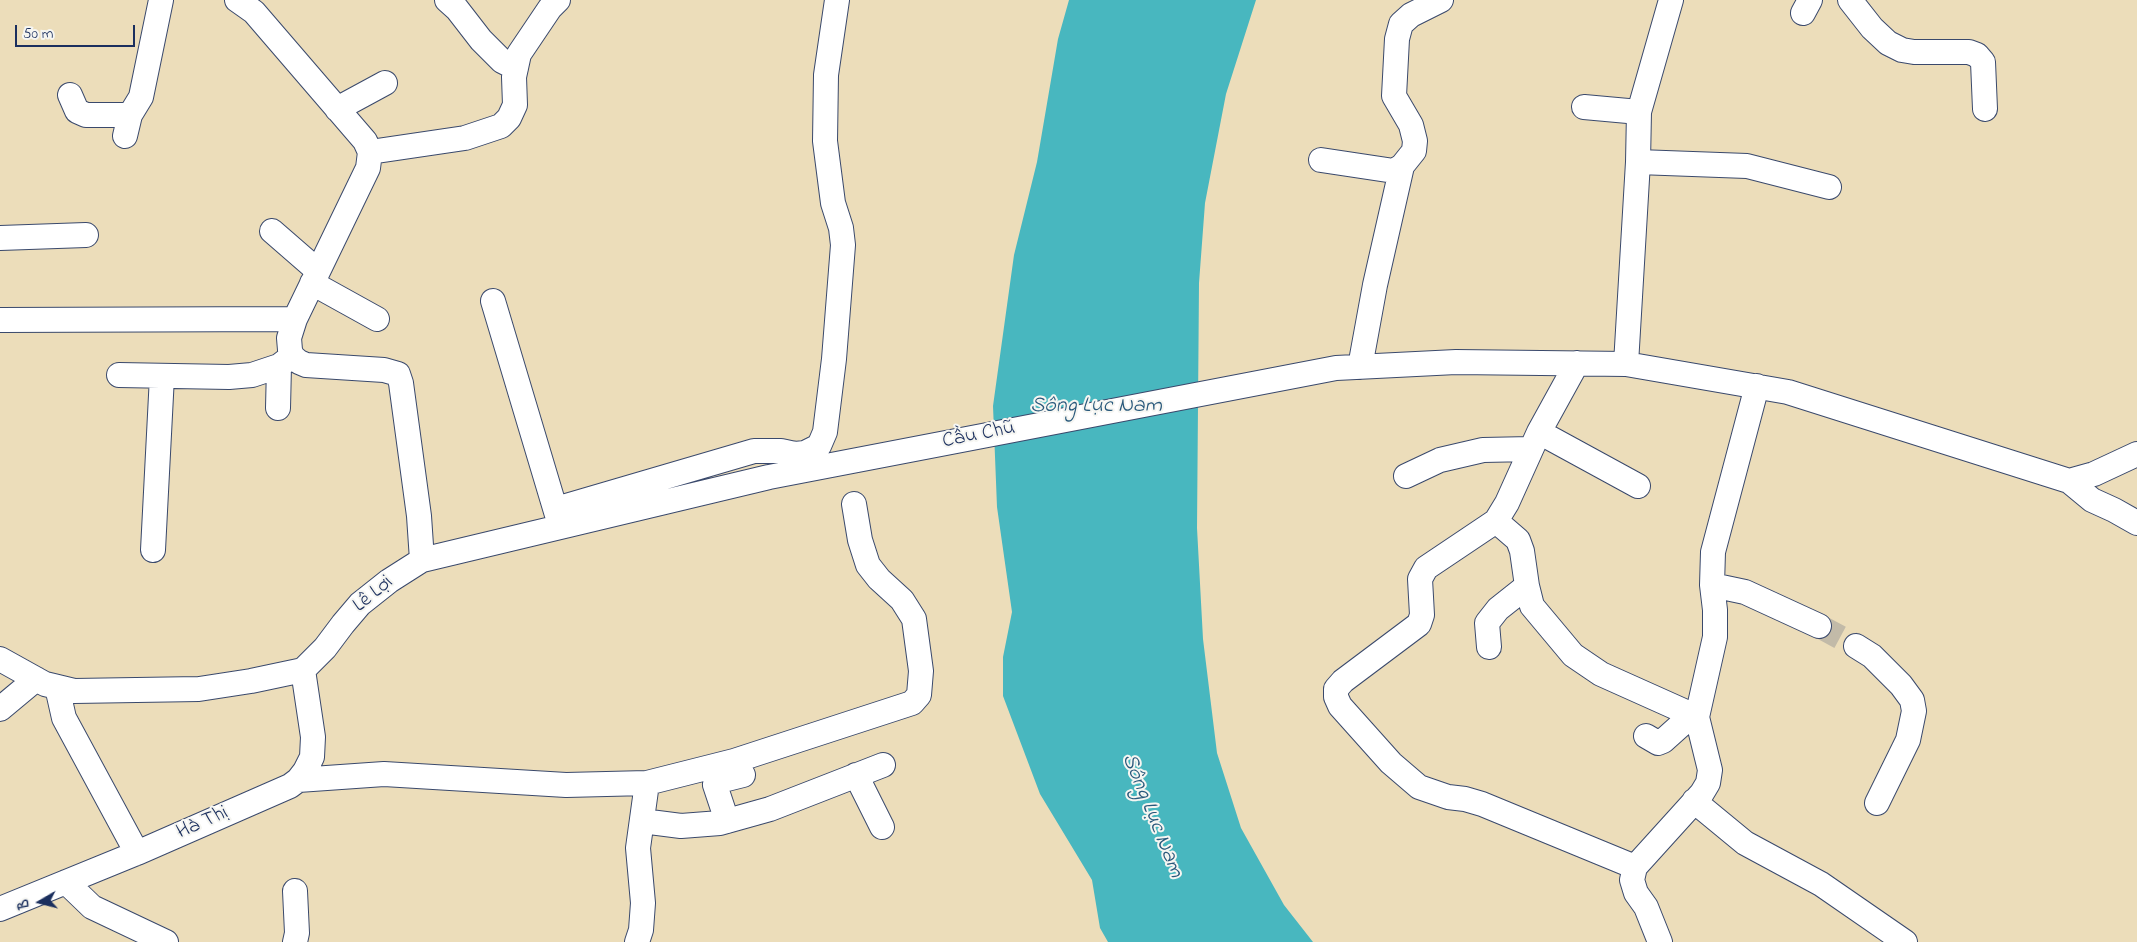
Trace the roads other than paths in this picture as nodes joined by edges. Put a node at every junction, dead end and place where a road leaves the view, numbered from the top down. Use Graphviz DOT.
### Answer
graph roads {
  1 [pos="161,0"];
  2 [pos="237,0"];
  3 [pos="447,0"];
  4 [pos="558,0"];
  5 [pos="837,0"];
  6 [pos="1441,0"];
  7 [pos="1671,0"];
  8 [pos="1850,0"];
  9 [pos="516,68"];
  10 [pos="385,83"];
  11 [pos="70,95"];
  12 [pos="1584,107"];
  13 [pos="337,109"];
  14 [pos="1985,109"];
  15 [pos="1639,112"];
  16 [pos="370,152"];
  17 [pos="1321,160"];
  18 [pos="1638,162"];
  19 [pos="1402,166"];
  20 [pos="1829,187"];
  21 [pos="272,231"];
  22 [pos="86,235"];
  23 [pos="0,238"];
  24 [pos="315,277"];
  25 [pos="494,301"];
  26 [pos="294,318"];
  27 [pos="377,319"];
  28 [pos="0,320"];
  29 [pos="285,361"];
  30 [pos="1577,363"];
  31 [pos="1626,364"];
  32 [pos="1360,367"];
  33 [pos="120,375"];
  34 [pos="162,376"];
  35 [pos="1757,386"];
  36 [pos="278,408"];
  37 [pos="1535,441"];
  38 [pos="2137,454"];
  39 [pos="1406,476"];
  40 [pos="769,477"];
  41 [pos="2069,481"];
  42 [pos="1638,486"];
  43 [pos="854,504"];
  44 [pos="558,518"];
  45 [pos="1496,521"];
  46 [pos="2137,523"];
  47 [pos="153,550"];
  48 [pos="422,560"];
  49 [pos="1712,585"];
  50 [pos="1527,586"];
  51 [pos="1819,626"];
  52 [pos="1856,646"];
  53 [pos="1490,647"];
  54 [pos="0,659"];
  55 [pos="303,670"];
  56 [pos="46,683"];
  57 [pos="0,709"];
  58 [pos="1695,716"];
  59 [pos="1646,736"];
  60 [pos="883,765"];
  61 [pos="743,775"];
  62 [pos="856,775"];
  63 [pos="298,780"];
  64 [pos="647,783"];
  65 [pos="1694,802"];
  66 [pos="1877,802"];
  67 [pos="642,821"];
  68 [pos="727,822"];
  69 [pos="882,827"];
  70 [pos="137,852"];
  71 [pos="1635,867"];
  72 [pos="66,882"];
  73 [pos="295,891"];
  74 [pos="0,909"];
  75 [pos="166,942"];
  76 [pos="295,942"];
  77 [pos="637,942"];
  78 [pos="1660,942"];
  79 [pos="1905,942"];
  1 -- 11 [label="street"];
  2 -- 13 [label="street"];
  3 -- 9 [label="street"];
  4 -- 9 [label="street"];
  5 -- 44 [label="street"];
  6 -- 19 [label="street"];
  7 -- 15 [label="street"];
  8 -- 14 [label="street"];
  9 -- 16 [label="street"];
  10 -- 13 [label="street"];
  12 -- 15 [label="street"];
  13 -- 16 [label="street"];
  15 -- 18 [label="street"];
  16 -- 24 [label="street"];
  17 -- 19 [label="street"];
  18 -- 20 [label="street"];
  18 -- 31 [label="street"];
  19 -- 32 [label="street"];
  21 -- 24 [label="street"];
  22 -- 23 [label="street"];
  24 -- 26 [label="street"];
  24 -- 27 [label="street"];
  25 -- 44 [label="street"];
  26 -- 28 [label="street"];
  26 -- 29 [label="street"];
  29 -- 34 [label="street"];
  29 -- 36 [label="street"];
  29 -- 48 [label="street"];
  30 -- 31 [label="street, Cầu Chũ"];
  30 -- 32 [label="street, Cầu Chũ"];
  30 -- 37 [label="street"];
  31 -- 35 [label="street, Cầu Chũ"];
  32 -- 40 [label="street, Cầu Chũ"];
  33 -- 34 [label="street"];
  34 -- 47 [label="street"];
  35 -- 41 [label="street, Cầu Chũ"];
  35 -- 49 [label="street"];
  37 -- 39 [label="street"];
  37 -- 42 [label="street"];
  37 -- 45 [label="street"];
  38 -- 41 [label="street"];
  40 -- 44 [label="street, Lê Lợi"];
  41 -- 46 [label="street"];
  43 -- 64 [label="street"];
  44 -- 48 [label="street, Lê Lợi"];
  45 -- 50 [label="street"];
  45 -- 71 [label="street"];
  48 -- 55 [label="street, Lê Lợi"];
  49 -- 51 [label="street"];
  49 -- 58 [label="street"];
  50 -- 53 [label="street"];
  50 -- 58 [label="street"];
  52 -- 66 [label="street"];
  54 -- 56 [label="street"];
  55 -- 56 [label="street"];
  55 -- 63 [label="street, Hà Thị"];
  56 -- 57 [label="street"];
  56 -- 70 [label="street"];
  58 -- 59 [label="street"];
  58 -- 65 [label="street"];
  60 -- 62 [label="street"];
  61 -- 68 [label="street"];
  62 -- 68 [label="street"];
  62 -- 69 [label="street"];
  63 -- 64 [label="street"];
  63 -- 70 [label="street, Hà Thị"];
  64 -- 67 [label="street"];
  65 -- 71 [label="street"];
  65 -- 79 [label="street"];
  67 -- 68 [label="street"];
  67 -- 77 [label="street"];
  70 -- 72 [label="street, Hà Thị"];
  71 -- 78 [label="street"];
  72 -- 74 [label="street, Hà Thị"];
  72 -- 75 [label="street"];
  73 -- 76 [label="street"];
}
